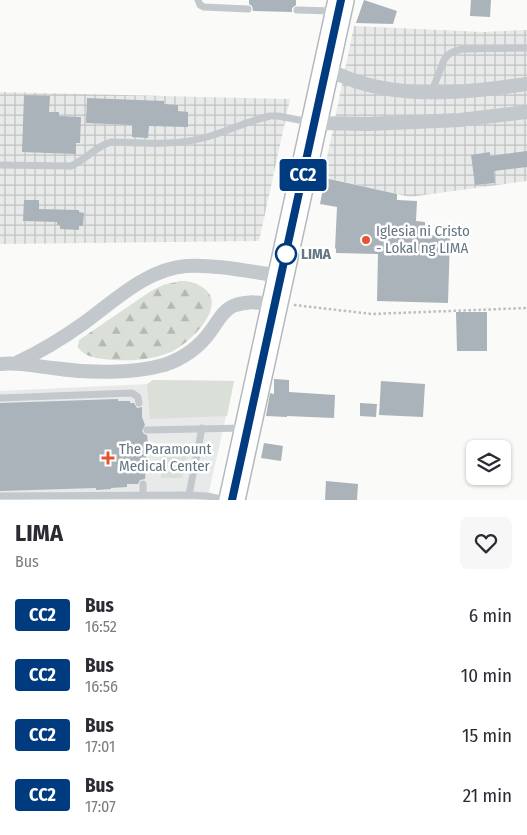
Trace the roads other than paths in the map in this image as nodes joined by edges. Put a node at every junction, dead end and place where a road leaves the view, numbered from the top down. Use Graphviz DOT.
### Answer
graph roads {
  1 [pos="198,0"];
  2 [pos="340,6"];
  3 [pos="248,8"];
  4 [pos="297,10"];
  5 [pos="527,48"];
  6 [pos="326,69"];
  7 [pos="527,84"];
  8 [pos="432,91"];
  9 [pos="527,112"];
  10 [pos="314,122"];
  11 [pos="0,165"];
  12 [pos="281,276"];
  13 [pos="275,304"];
  14 [pos="18,362"];
  15 [pos="0,364"];
  16 [pos="0,398"];
  17 [pos="139,402"];
  18 [pos="202,428"];
  19 [pos="248,428"];
  20 [pos="147,430"];
  21 [pos="143,484"];
  22 [pos="144,495"];
  23 [pos="189,495"];
  24 [pos="0,496"];
  25 [pos="226,500"];
  26 [pos="232,500"];
  1 -- 3 [label="lane"];
  2 -- 4 [label="lane"];
  2 -- 6 [label="highway"];
  5 -- 8 [label="lane"];
  6 -- 8 [label="street"];
  6 -- 10 [label="highway"];
  7 -- 8 [label="street"];
  9 -- 10 [label="street"];
  10 -- 11 [label="lane"];
  10 -- 12 [label="highway"];
  12 -- 13 [label="highway"];
  12 -- 14 [label="street"];
  13 -- 14 [label="street"];
  13 -- 19 [label="highway"];
  14 -- 15 [label="street"];
  16 -- 17 [label="lane"];
  18 -- 19 [label="lane"];
  18 -- 20 [label="lane"];
  18 -- 23 [label="lane"];
  19 -- 26 [label="highway"];
  21 -- 22 [label="lane"];
  22 -- 23 [label="lane"];
  22 -- 24 [label="lane"];
  23 -- 25 [label="lane"];
}
